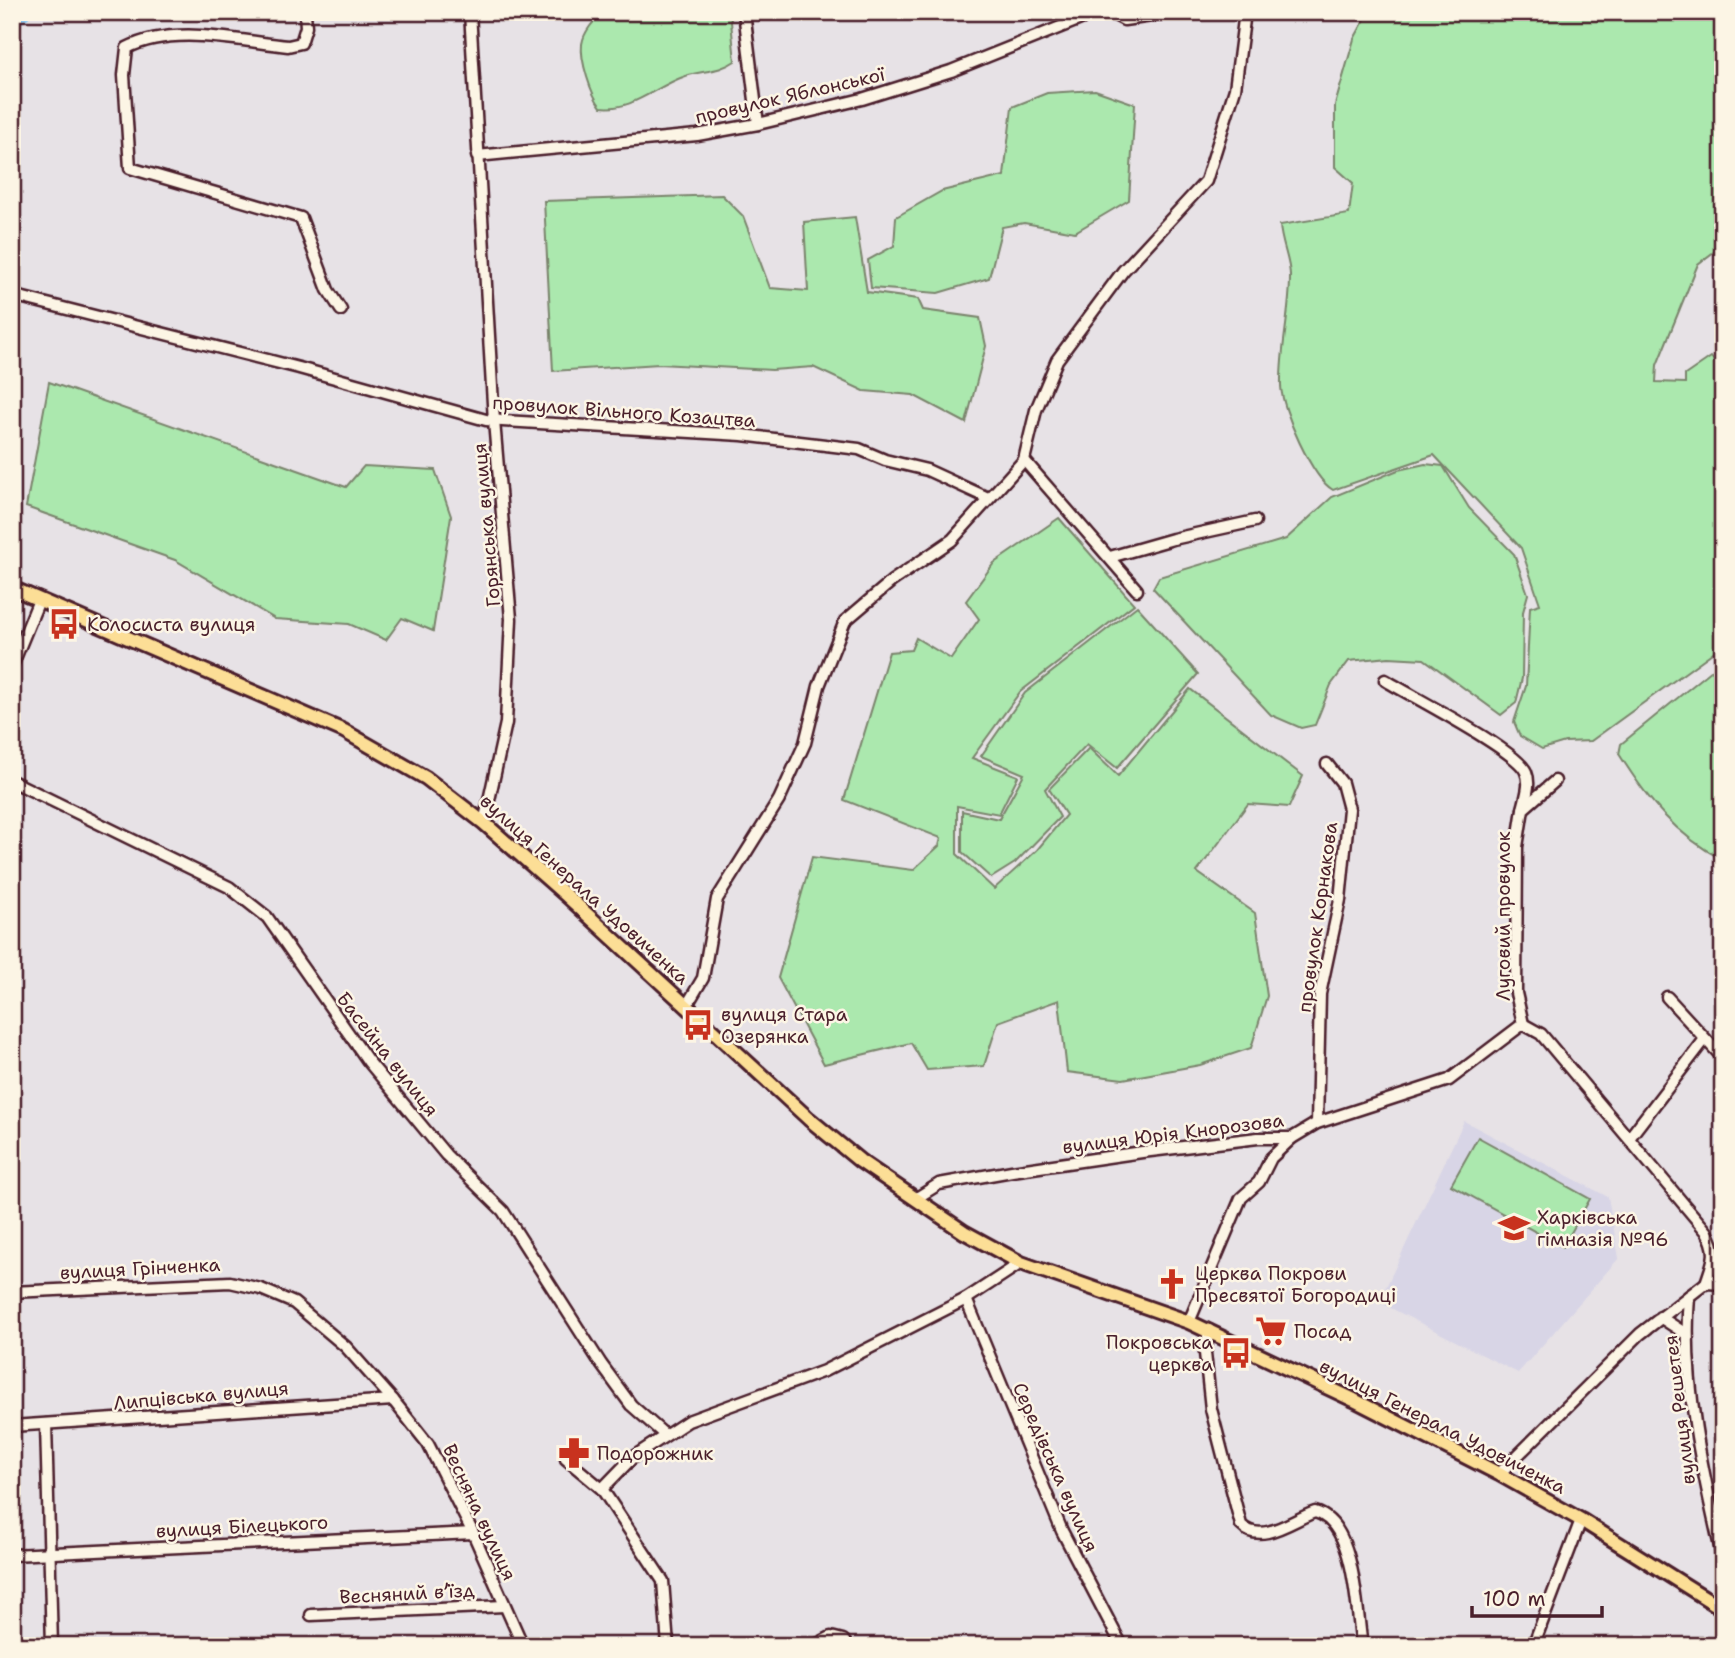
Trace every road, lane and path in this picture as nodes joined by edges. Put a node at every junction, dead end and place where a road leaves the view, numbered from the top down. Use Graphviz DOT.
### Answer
graph roads {
  1 [pos="305,12"];
  2 [pos="470,12"];
  3 [pos="744,12"];
  4 [pos="1098,12"];
  5 [pos="1109,12"];
  6 [pos="1180,12"];
  7 [pos="1245,12"];
  8 [pos="758,124"];
  9 [pos="477,156"];
  10 [pos="12,295"];
  11 [pos="341,310"];
  12 [pos="494,421"];
  13 [pos="1024,460"];
  14 [pos="988,498"];
  15 [pos="1255,522"];
  16 [pos="1110,557"];
  17 [pos="12,588"];
  18 [pos="1137,590"];
  19 [pos="38,600"];
  20 [pos="12,666"];
  21 [pos="1385,680"];
  22 [pos="1327,764"];
  23 [pos="12,781"];
  24 [pos="1555,781"];
  25 [pos="1523,810"];
  26 [pos="484,824"];
  27 [pos="1667,997"];
  28 [pos="687,1006"];
  29 [pos="1523,1024"];
  30 [pos="1705,1039"];
  31 [pos="1723,1058"];
  32 [pos="1317,1123"];
  33 [pos="1630,1137"];
  34 [pos="1292,1138"];
  35 [pos="915,1199"];
  36 [pos="1719,1259"];
  37 [pos="1021,1263"];
  38 [pos="1706,1283"];
  39 [pos="1723,1284"];
  40 [pos="12,1292"];
  41 [pos="1689,1296"];
  42 [pos="965,1299"];
  43 [pos="1660,1317"];
  44 [pos="1189,1322"];
  45 [pos="1209,1330"];
  46 [pos="1686,1334"];
  47 [pos="393,1400"];
  48 [pos="46,1424"];
  49 [pos="12,1426"];
  50 [pos="665,1435"];
  51 [pos="566,1459"];
  52 [pos="1499,1474"];
  53 [pos="602,1489"];
  54 [pos="1581,1520"];
  55 [pos="473,1533"];
  56 [pos="50,1553"];
  57 [pos="12,1555"];
  58 [pos="1723,1560"];
  59 [pos="504,1606"];
  60 [pos="1723,1609"];
  61 [pos="311,1615"];
  62 [pos="52,1646"];
  63 [pos="523,1646"];
  64 [pos="668,1646"];
  65 [pos="814,1646"];
  66 [pos="848,1646"];
  67 [pos="1122,1646"];
  68 [pos="1362,1646"];
  69 [pos="1533,1646"];
  1 -- 11 [label="street"];
  2 -- 9 [label="street, Горянська вулиця"];
  3 -- 8 [label="street"];
  4 -- 8 [label="street, провулок Яблонської"];
  5 -- 6 [label="street"];
  7 -- 13 [label="street"];
  8 -- 9 [label="street, провулок Яблонської"];
  9 -- 12 [label="street, Горянська вулиця"];
  10 -- 12 [label="street, провулок Вільного Козацтва"];
  12 -- 14 [label="street, провулок Вільного Козацтва"];
  12 -- 26 [label="street, Горянська вулиця"];
  13 -- 14 [label="street"];
  13 -- 16 [label="street"];
  14 -- 28 [label="street"];
  15 -- 16 [label="street"];
  16 -- 18 [label="street"];
  17 -- 19 [label="main road, вулиця Генерала Удовиченка"];
  19 -- 20 [label="street"];
  19 -- 26 [label="main road, вулиця Генерала Удовиченка"];
  21 -- 25 [label="street"];
  22 -- 32 [label="street, провулок Корнакова"];
  23 -- 50 [label="street, Басейна вулиця"];
  24 -- 25 [label="street, Луговий провулок"];
  25 -- 29 [label="street, Луговий провулок"];
  26 -- 28 [label="main road, вулиця Генерала Удовиченка"];
  27 -- 30 [label="street"];
  28 -- 35 [label="main road, вулиця Генерала Удовиченка"];
  29 -- 32 [label="street, вулиця Юрія Кнорозова"];
  29 -- 33 [label="street"];
  30 -- 31 [label="street"];
  30 -- 33 [label="street"];
  32 -- 34 [label="street, вулиця Юрія Кнорозова"];
  33 -- 36 [label="street"];
  34 -- 35 [label="street, вулиця Юрія Кнорозова"];
  34 -- 44 [label="street"];
  35 -- 37 [label="main road, вулиця Генерала Удовиченка"];
  36 -- 38 [label="street"];
  37 -- 42 [label="street"];
  37 -- 44 [label="main road, вулиця Генерала Удовиченка"];
  38 -- 39 [label="street"];
  38 -- 41 [label="street"];
  40 -- 47 [label="street, вулиця Грінченка"];
  41 -- 43 [label="street"];
  41 -- 46 [label="street, вулиця Решетея"];
  42 -- 50 [label="street"];
  42 -- 67 [label="street, Середівська вулиця"];
  43 -- 46 [label="street"];
  43 -- 52 [label="street"];
  44 -- 45 [label="main road, вулиця Генерала Удовиченка"];
  45 -- 52 [label="main road, вулиця Генерала Удовиченка"];
  45 -- 68 [label="street"];
  46 -- 58 [label="street, вулиця Решетея"];
  47 -- 48 [label="street, Липцівська вулиця"];
  47 -- 55 [label="street, Весняна вулиця"];
  48 -- 49 [label="street, Липцівська вулиця"];
  48 -- 56 [label="street"];
  50 -- 53 [label="street"];
  51 -- 53 [label="street"];
  52 -- 54 [label="main road, вулиця Генерала Удовиченка"];
  53 -- 64 [label="street"];
  54 -- 60 [label="main road, вулиця Генерала Удовиченка"];
  54 -- 69 [label="street"];
  55 -- 56 [label="street, вулиця Білецького"];
  55 -- 59 [label="street, Весняна вулиця"];
  56 -- 57 [label="street, вулиця Білецького"];
  56 -- 62 [label="street"];
  59 -- 61 [label="street, Весняний вʼїзд"];
  59 -- 63 [label="street, Весняна вулиця"];
  65 -- 66 [label="street"];
}
